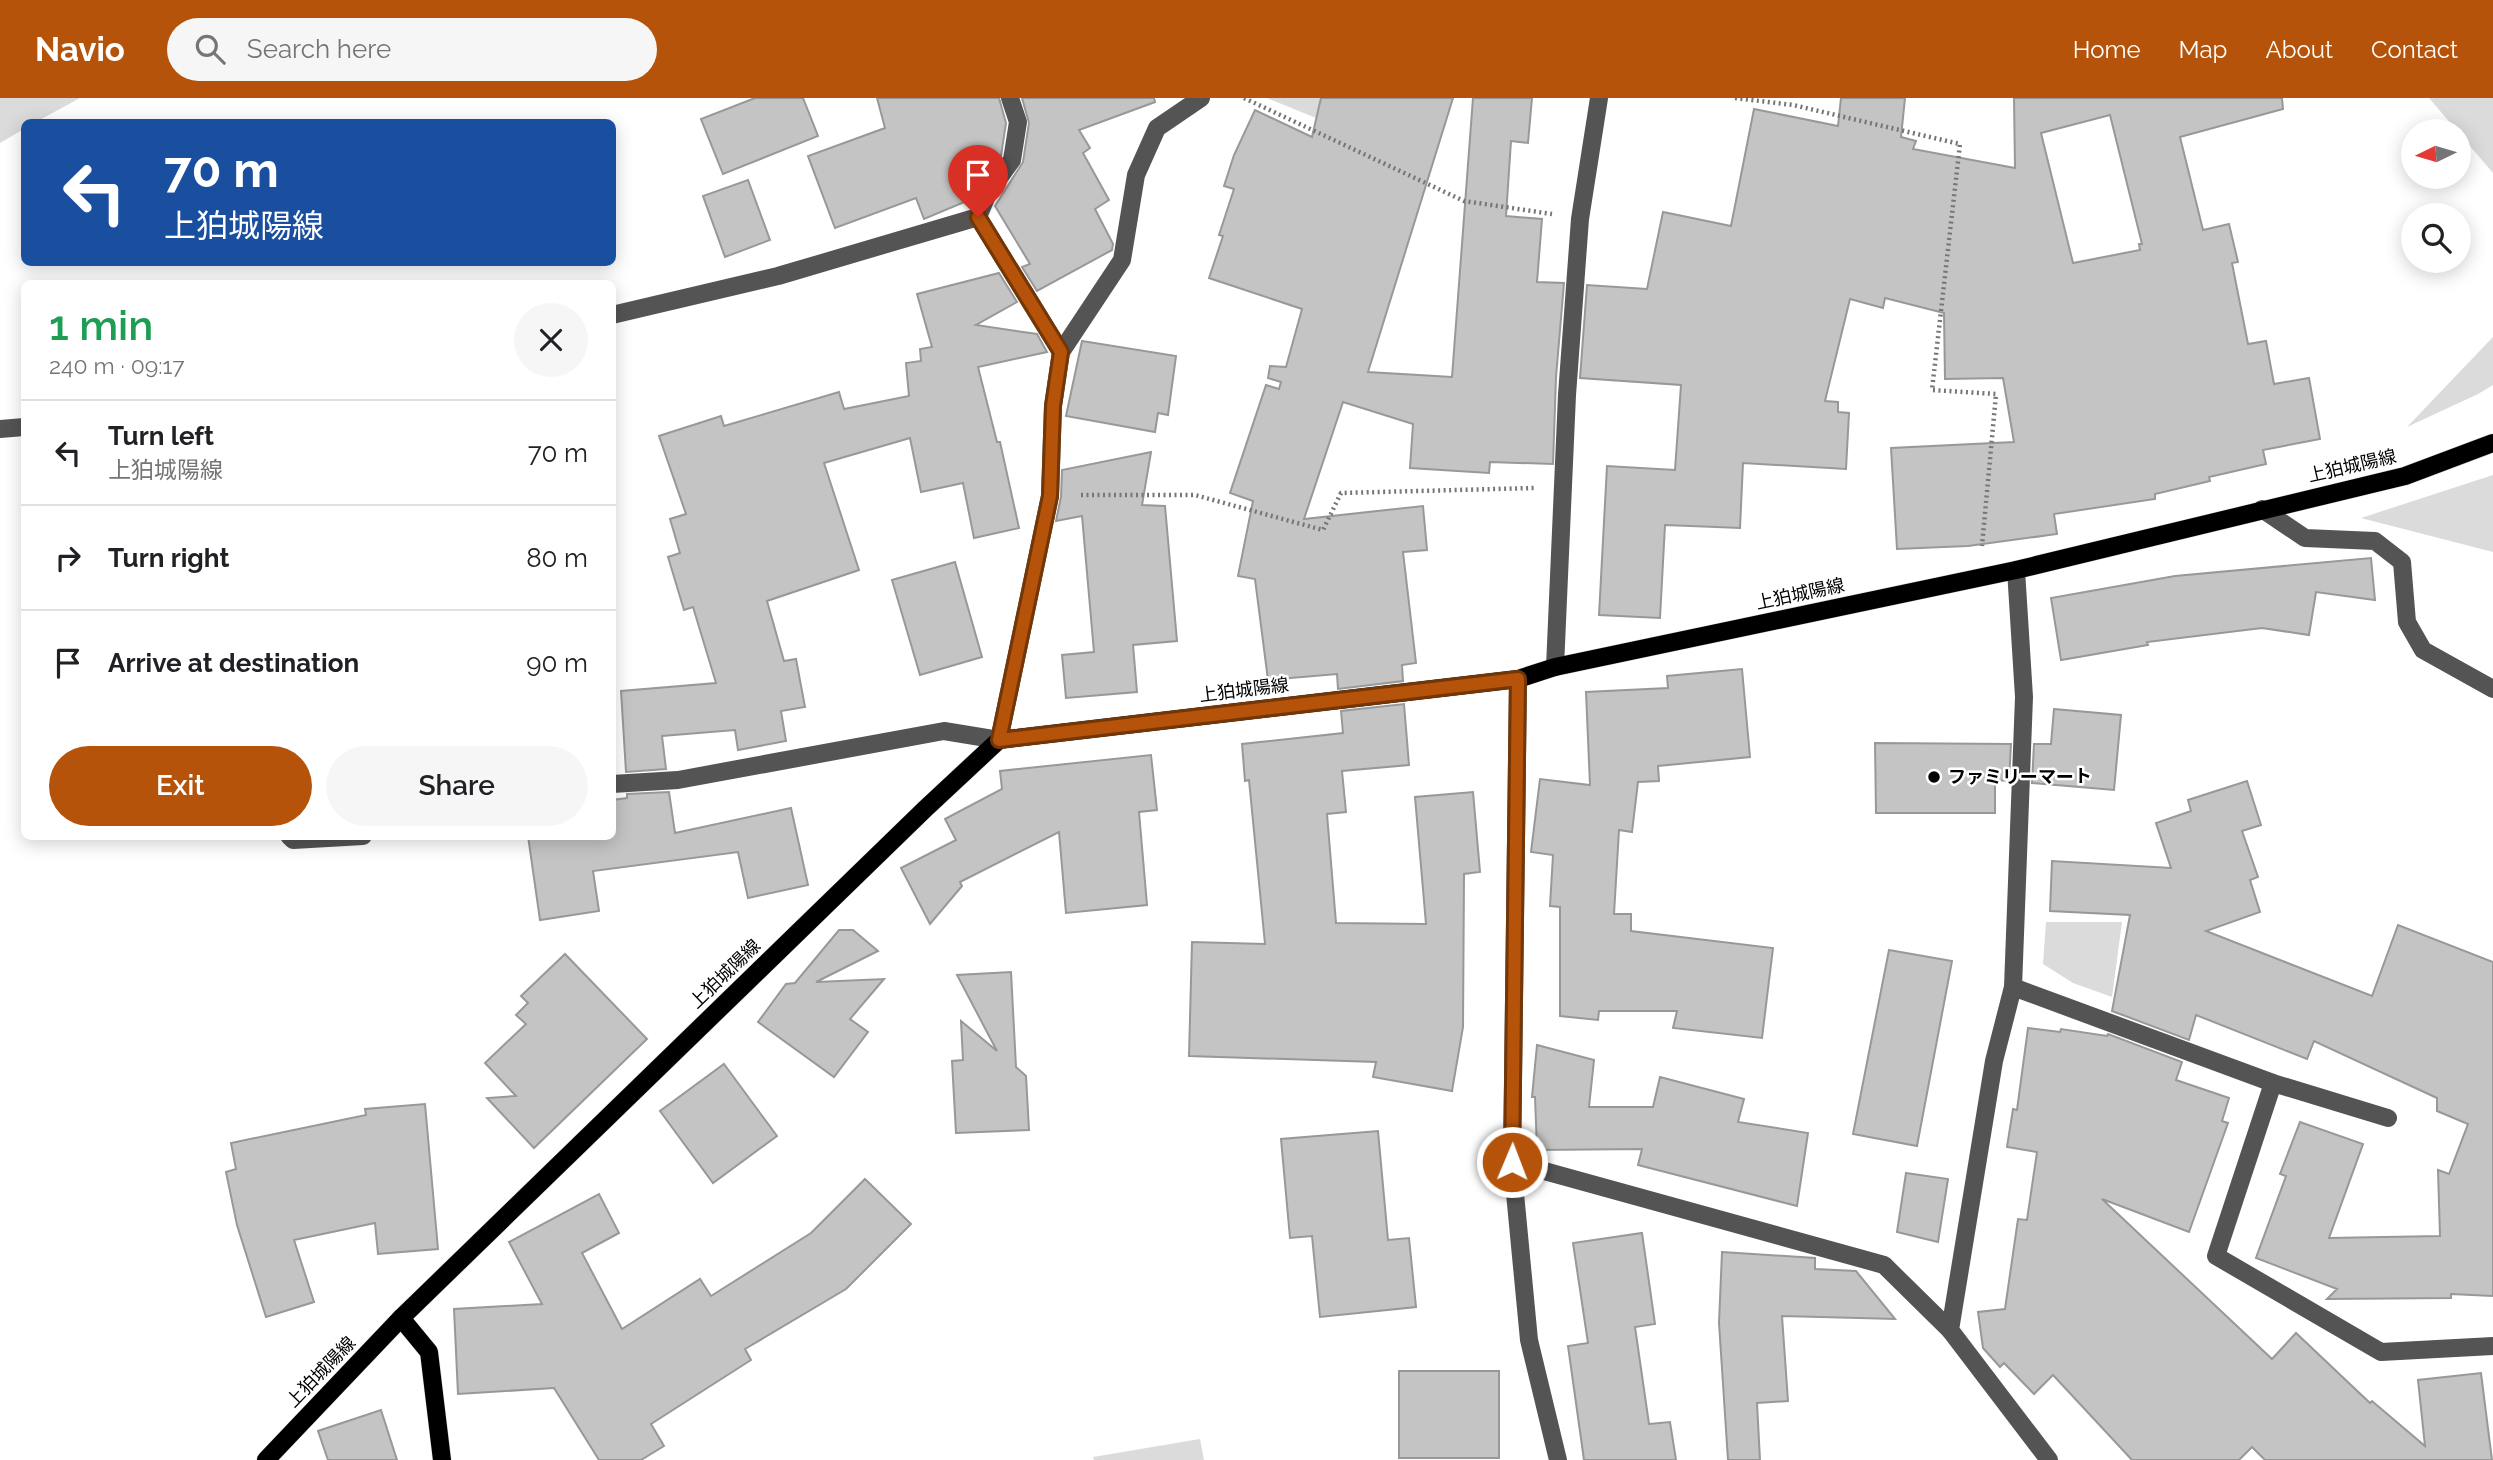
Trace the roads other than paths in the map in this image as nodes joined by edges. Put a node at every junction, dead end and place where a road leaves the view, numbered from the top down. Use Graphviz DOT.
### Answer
graph roads {
  1 [pos="1010,98"];
  2 [pos="1201,98"];
  3 [pos="1599,98"];
  4 [pos="978,217"];
  5 [pos="616,314"];
  6 [pos="1061,352"];
  7 [pos="21,427"];
  8 [pos="0,429"];
  9 [pos="2493,443"];
  10 [pos="2262,509"];
  11 [pos="2016,570"];
  12 [pos="1555,667"];
  13 [pos="1518,679"];
  14 [pos="2493,689"];
  15 [pos="999,740"];
  16 [pos="616,784"];
  17 [pos="2013,987"];
  18 [pos="2273,1083"];
  19 [pos="2388,1118"];
  20 [pos="1512,1162"];
  21 [pos="401,1318"];
  22 [pos="1950,1329"];
  23 [pos="2493,1346"];
  24 [pos="266,1460"];
  25 [pos="442,1460"];
  26 [pos="1558,1460"];
  27 [pos="2049,1460"];
  1 -- 4 [label="street"];
  2 -- 6 [label="street"];
  3 -- 12 [label="street"];
  4 -- 5 [label="street"];
  4 -- 6 [label="street"];
  6 -- 15 [label="street"];
  7 -- 8 [label="street"];
  9 -- 10 [label="main road, 上狛城陽線"];
  10 -- 11 [label="main road, 上狛城陽線"];
  10 -- 14 [label="street"];
  11 -- 12 [label="main road, 上狛城陽線"];
  11 -- 17 [label="street"];
  12 -- 13 [label="main road, 上狛城陽線"];
  13 -- 15 [label="main road, 上狛城陽線"];
  13 -- 20 [label="street"];
  15 -- 16 [label="street"];
  15 -- 21 [label="main road, 上狛城陽線"];
  17 -- 18 [label="street"];
  17 -- 22 [label="street"];
  18 -- 19 [label="street"];
  18 -- 23 [label="street"];
  20 -- 22 [label="street"];
  20 -- 26 [label="street"];
  21 -- 24 [label="main road, 上狛城陽線"];
  21 -- 25 [label="main road"];
  22 -- 27 [label="street"];
}
